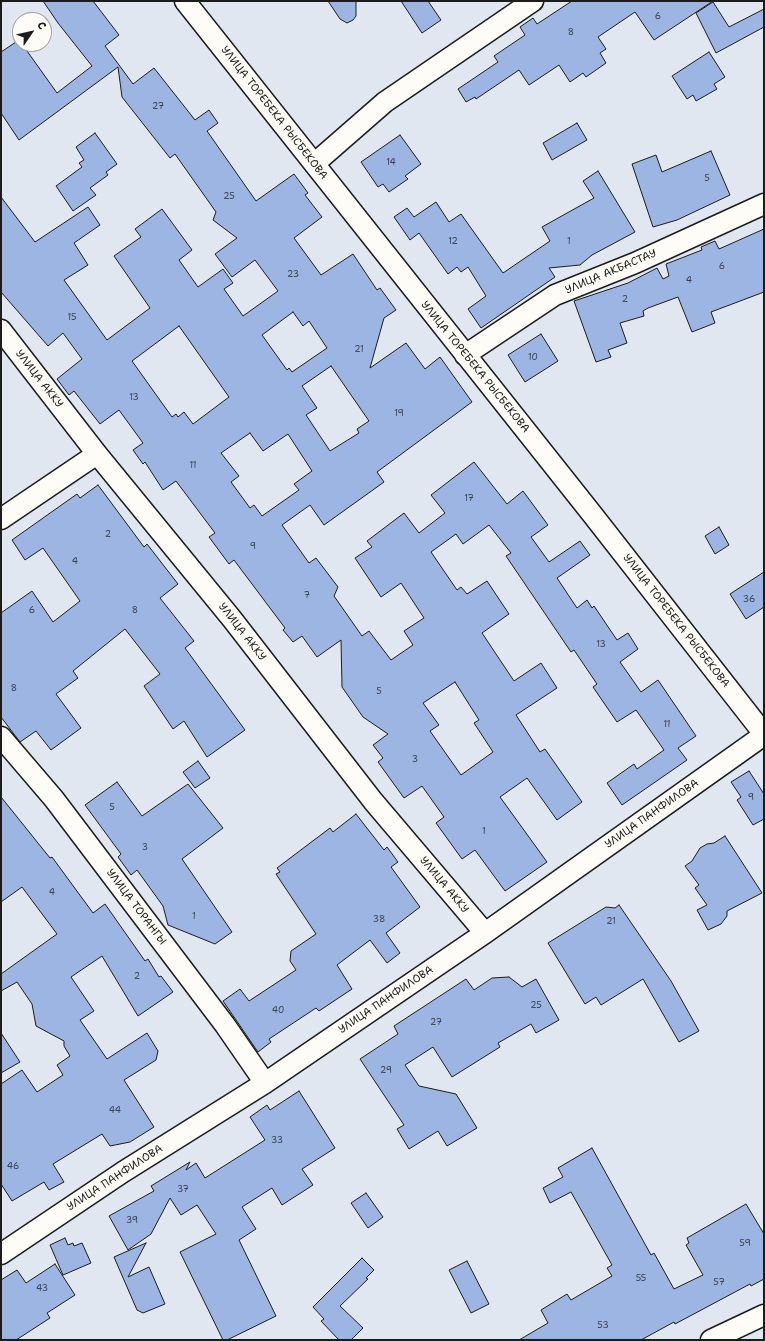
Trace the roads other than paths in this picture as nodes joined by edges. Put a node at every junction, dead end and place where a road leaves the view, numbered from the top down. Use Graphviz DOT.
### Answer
graph roads {
  1 [pos="185,1"];
  2 [pos="533,1"];
  3 [pos="314,164"];
  4 [pos="764,204"];
  5 [pos="1,330"];
  6 [pos="466,355"];
  7 [pos="97,454"];
  8 [pos="1,519"];
  9 [pos="764,735"];
  10 [pos="1,737"];
  11 [pos="484,933"];
  12 [pos="265,1083"];
  13 [pos="1,1254"];
  14 [pos="764,1315"];
  15 [pos="711,1340"];
  1 -- 3 [label="street, УЛИЦА ТОРЕБЕКА РЫСБЕКОВА"];
  2 -- 3 [label="street"];
  3 -- 6 [label="street, УЛИЦА ТОРЕБЕКА РЫСБЕКОВА"];
  4 -- 6 [label="street, УЛИЦА АКБАСТАУ"];
  5 -- 7 [label="street, УЛИЦА АККУ"];
  6 -- 9 [label="street, УЛИЦА ТОРЕБЕКА РЫСБЕКОВА"];
  7 -- 8 [label="street"];
  7 -- 11 [label="street, УЛИЦА АККУ"];
  9 -- 11 [label="street, УЛИЦА ПАНФИЛОВА"];
  10 -- 12 [label="street, УЛИЦА ТОРАНГЫ"];
  11 -- 12 [label="street, УЛИЦА ПАНФИЛОВА"];
  12 -- 13 [label="street, УЛИЦА ПАНФИЛОВА"];
  14 -- 15 [label="street"];
}
